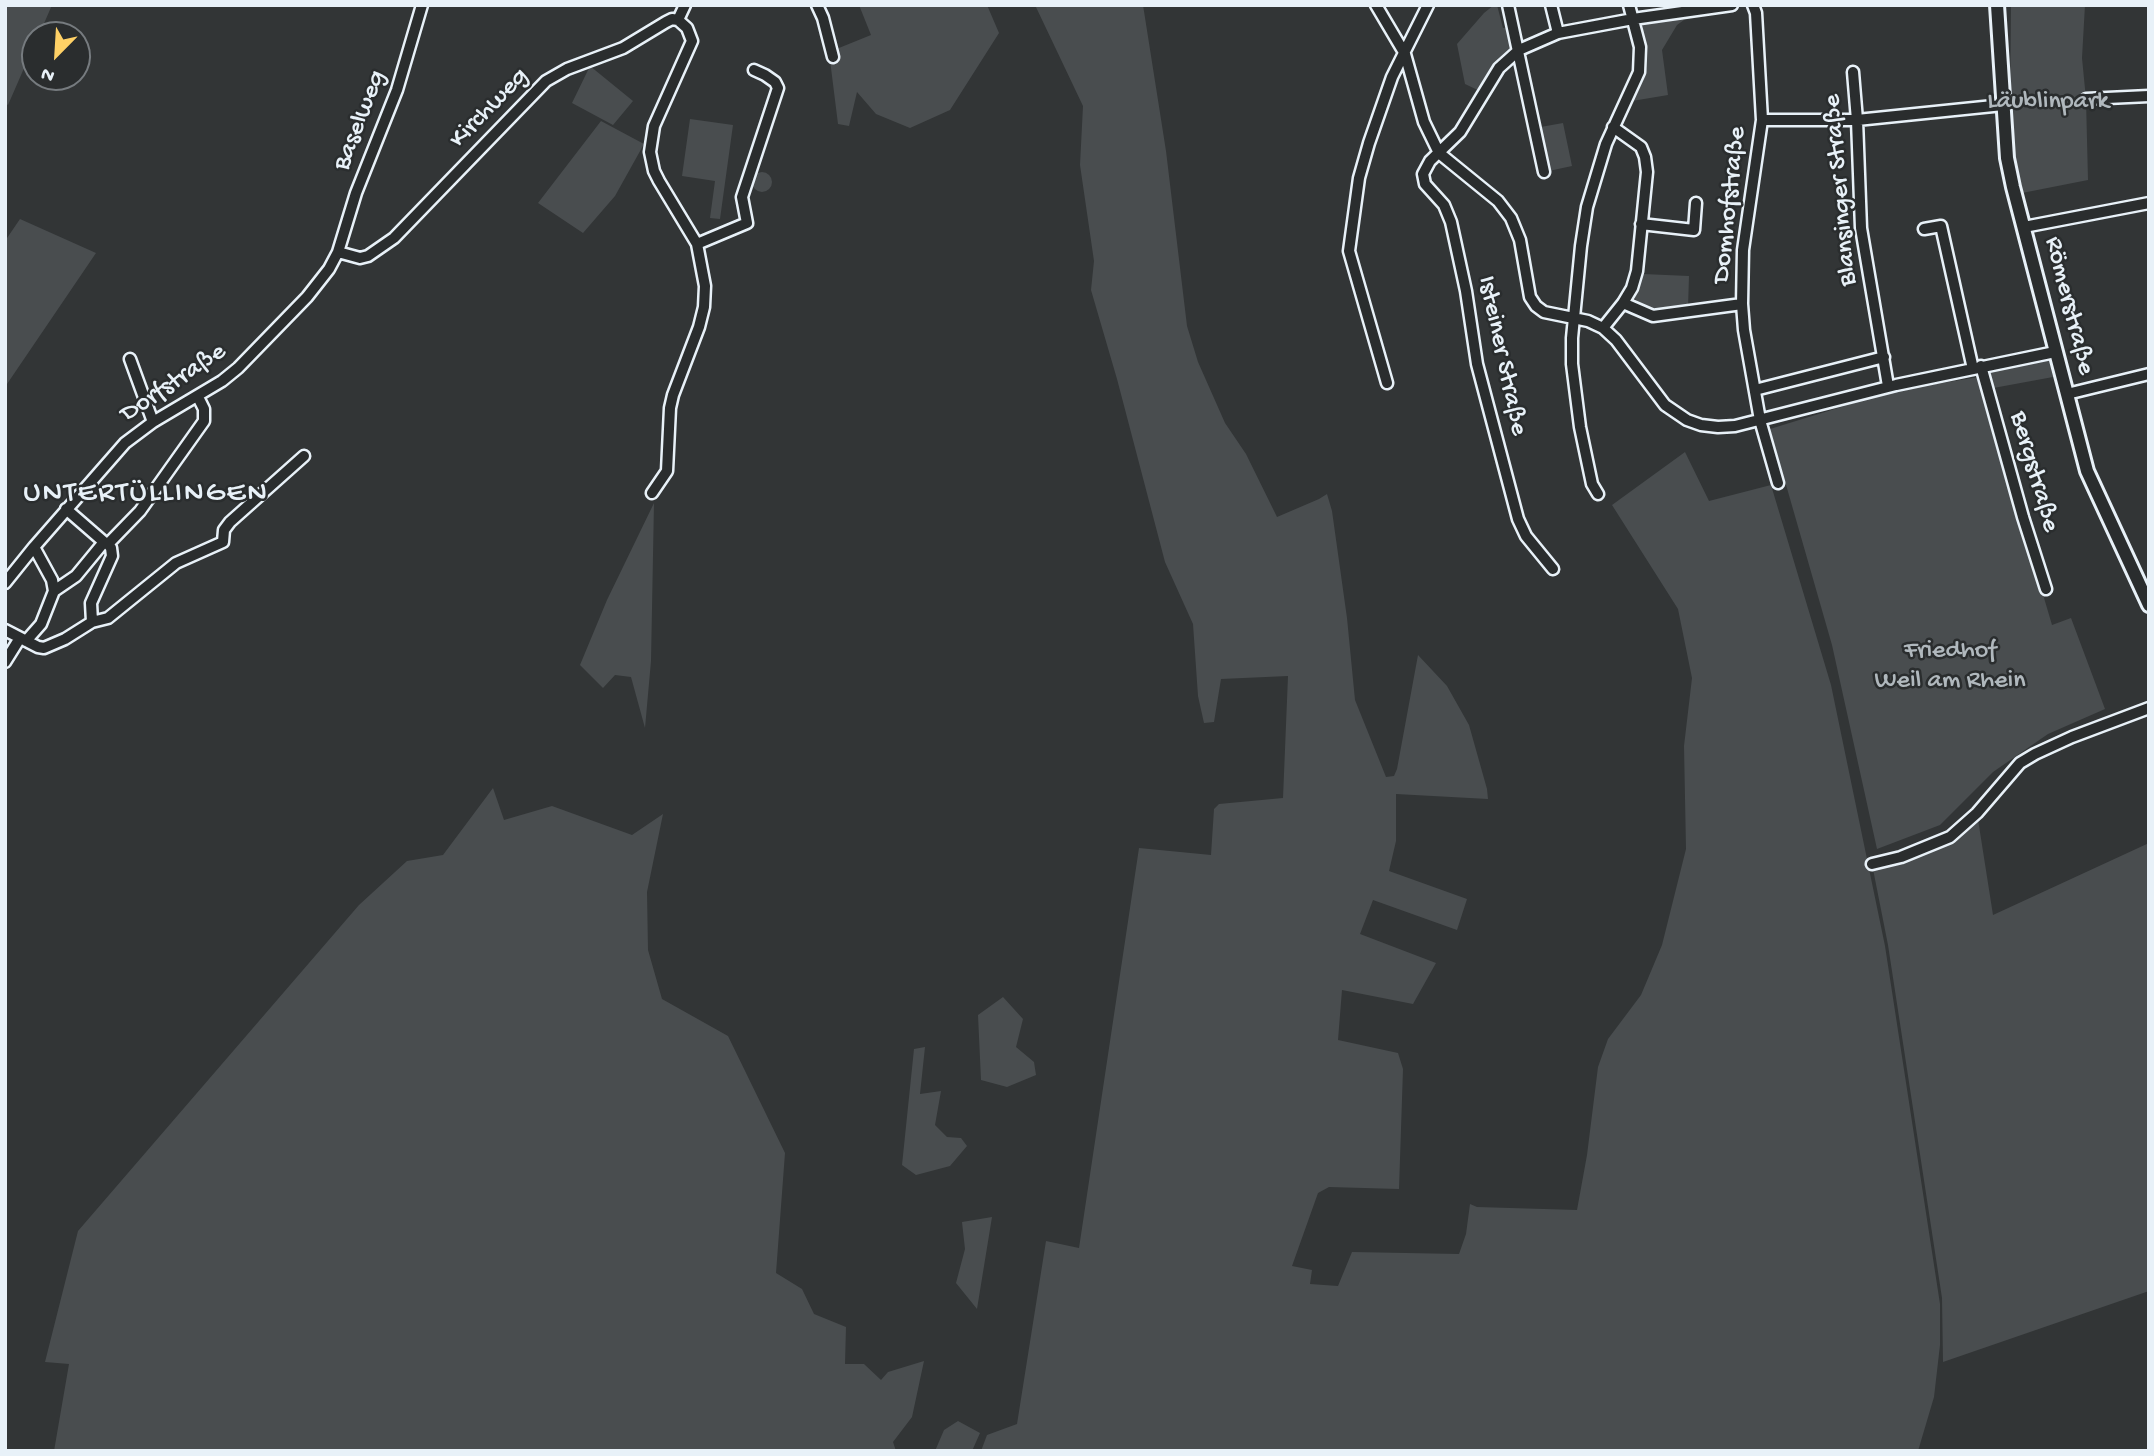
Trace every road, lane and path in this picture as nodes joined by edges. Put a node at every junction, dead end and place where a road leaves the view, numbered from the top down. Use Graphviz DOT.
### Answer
graph roads {
  1 [pos="422,5"];
  2 [pos="685,5"];
  3 [pos="817,5"];
  4 [pos="1376,5"];
  5 [pos="1428,5"];
  6 [pos="1508,5"];
  7 [pos="1551,5"];
  8 [pos="1629,5"];
  9 [pos="1732,5"];
  10 [pos="2003,5"];
  11 [pos="1755,9"];
  12 [pos="1997,12"];
  13 [pos="1633,19"];
  14 [pos="678,20"];
  15 [pos="1558,33"];
  16 [pos="1519,50"];
  17 [pos="1405,54"];
  18 [pos="833,57"];
  19 [pos="754,70"];
  20 [pos="1853,72"];
  21 [pos="2149,96"];
  22 [pos="2086,99"];
  23 [pos="2003,105"];
  24 [pos="1762,120"];
  25 [pos="1857,120"];
  26 [pos="1613,127"];
  27 [pos="1438,153"];
  28 [pos="1545,172"];
  29 [pos="1696,203"];
  30 [pos="2149,203"];
  31 [pos="1641,224"];
  32 [pos="2024,227"];
  33 [pos="1924,229"];
  34 [pos="697,244"];
  35 [pos="338,252"];
  36 [pos="1623,303"];
  37 [pos="1742,304"];
  38 [pos="1574,318"];
  39 [pos="1604,328"];
  40 [pos="2055,352"];
  41 [pos="1884,358"];
  42 [pos="130,359"];
  43 [pos="1977,368"];
  44 [pos="2149,374"];
  45 [pos="1387,383"];
  46 [pos="1888,386"];
  47 [pos="1755,390"];
  48 [pos="2067,394"];
  49 [pos="198,397"];
  50 [pos="1760,420"];
  51 [pos="153,422"];
  52 [pos="304,456"];
  53 [pos="1778,483"];
  54 [pos="652,493"];
  55 [pos="1598,494"];
  56 [pos="66,509"];
  57 [pos="106,543"];
  58 [pos="34,547"];
  59 [pos="1553,569"];
  60 [pos="5,583"];
  61 [pos="2046,589"];
  62 [pos="54,592"];
  63 [pos="2149,605"];
  64 [pos="92,622"];
  65 [pos="5,630"];
  66 [pos="23,639"];
  67 [pos="5,662"];
  68 [pos="2149,708"];
  69 [pos="1872,864"];
  1 -- 35 [label="street, Baselweg"];
  2 -- 14 [label="street"];
  3 -- 18 [label="street"];
  4 -- 17 [label="street"];
  5 -- 17 [label="street"];
  6 -- 16 [label="street"];
  7 -- 15 [label="street"];
  8 -- 13 [label="street"];
  9 -- 13 [label="street"];
  10 -- 12 [label="street"];
  11 -- 24 [label="street, Domhofstraße"];
  12 -- 23 [label="street, Römerstraße"];
  13 -- 15 [label="street"];
  13 -- 26 [label="street"];
  14 -- 34 [label="street"];
  14 -- 35 [label="street, Kirchweg"];
  15 -- 16 [label="street"];
  16 -- 27 [label="street"];
  16 -- 28 [label="street"];
  17 -- 27 [label="street"];
  17 -- 45 [label="street"];
  19 -- 34 [label="street"];
  20 -- 25 [label="street, Blansinger Straße"];
  21 -- 22 [label="street"];
  23 -- 25 [label="street"];
  23 -- 32 [label="street, Römerstraße"];
  24 -- 25 [label="street"];
  24 -- 37 [label="street, Domhofstraße"];
  25 -- 41 [label="street, Blansinger Straße"];
  26 -- 31 [label="street"];
  26 -- 38 [label="street"];
  27 -- 38 [label="street"];
  27 -- 59 [label="street, Isteiner Straße"];
  29 -- 31 [label="street"];
  30 -- 32 [label="street"];
  31 -- 36 [label="street"];
  32 -- 40 [label="street, Römerstraße"];
  33 -- 43 [label="street, Bergstraße"];
  34 -- 54 [label="street"];
  35 -- 49 [label="street, Dorfstraße"];
  36 -- 37 [label="street"];
  36 -- 39 [label="street"];
  37 -- 47 [label="street, Domhofstraße"];
  38 -- 39 [label="street"];
  38 -- 55 [label="street"];
  39 -- 50 [label="street"];
  40 -- 43 [label="street"];
  40 -- 48 [label="street, Römerstraße"];
  41 -- 46 [label="street, Blansinger Straße"];
  41 -- 47 [label="street"];
  42 -- 51 [label="street"];
  43 -- 46 [label="street"];
  43 -- 61 [label="street, Bergstraße"];
  44 -- 48 [label="street"];
  46 -- 50 [label="street"];
  47 -- 50 [label="street, Domhofstraße"];
  48 -- 63 [label="street, Römerstraße"];
  49 -- 51 [label="street, Dorfstraße"];
  49 -- 57 [label="street"];
  50 -- 53 [label="street, Domhofstraße"];
  51 -- 56 [label="street, Dorfstraße"];
  52 -- 64 [label="street"];
  56 -- 57 [label="street"];
  56 -- 58 [label="street, Dorfstraße"];
  57 -- 62 [label="street"];
  57 -- 64 [label="street"];
  58 -- 60 [label="street, Dorfstraße"];
  58 -- 62 [label="street"];
  62 -- 66 [label="street"];
  64 -- 66 [label="street"];
  65 -- 66 [label="street"];
  66 -- 67 [label="street"];
  68 -- 69 [label="street"];
}
